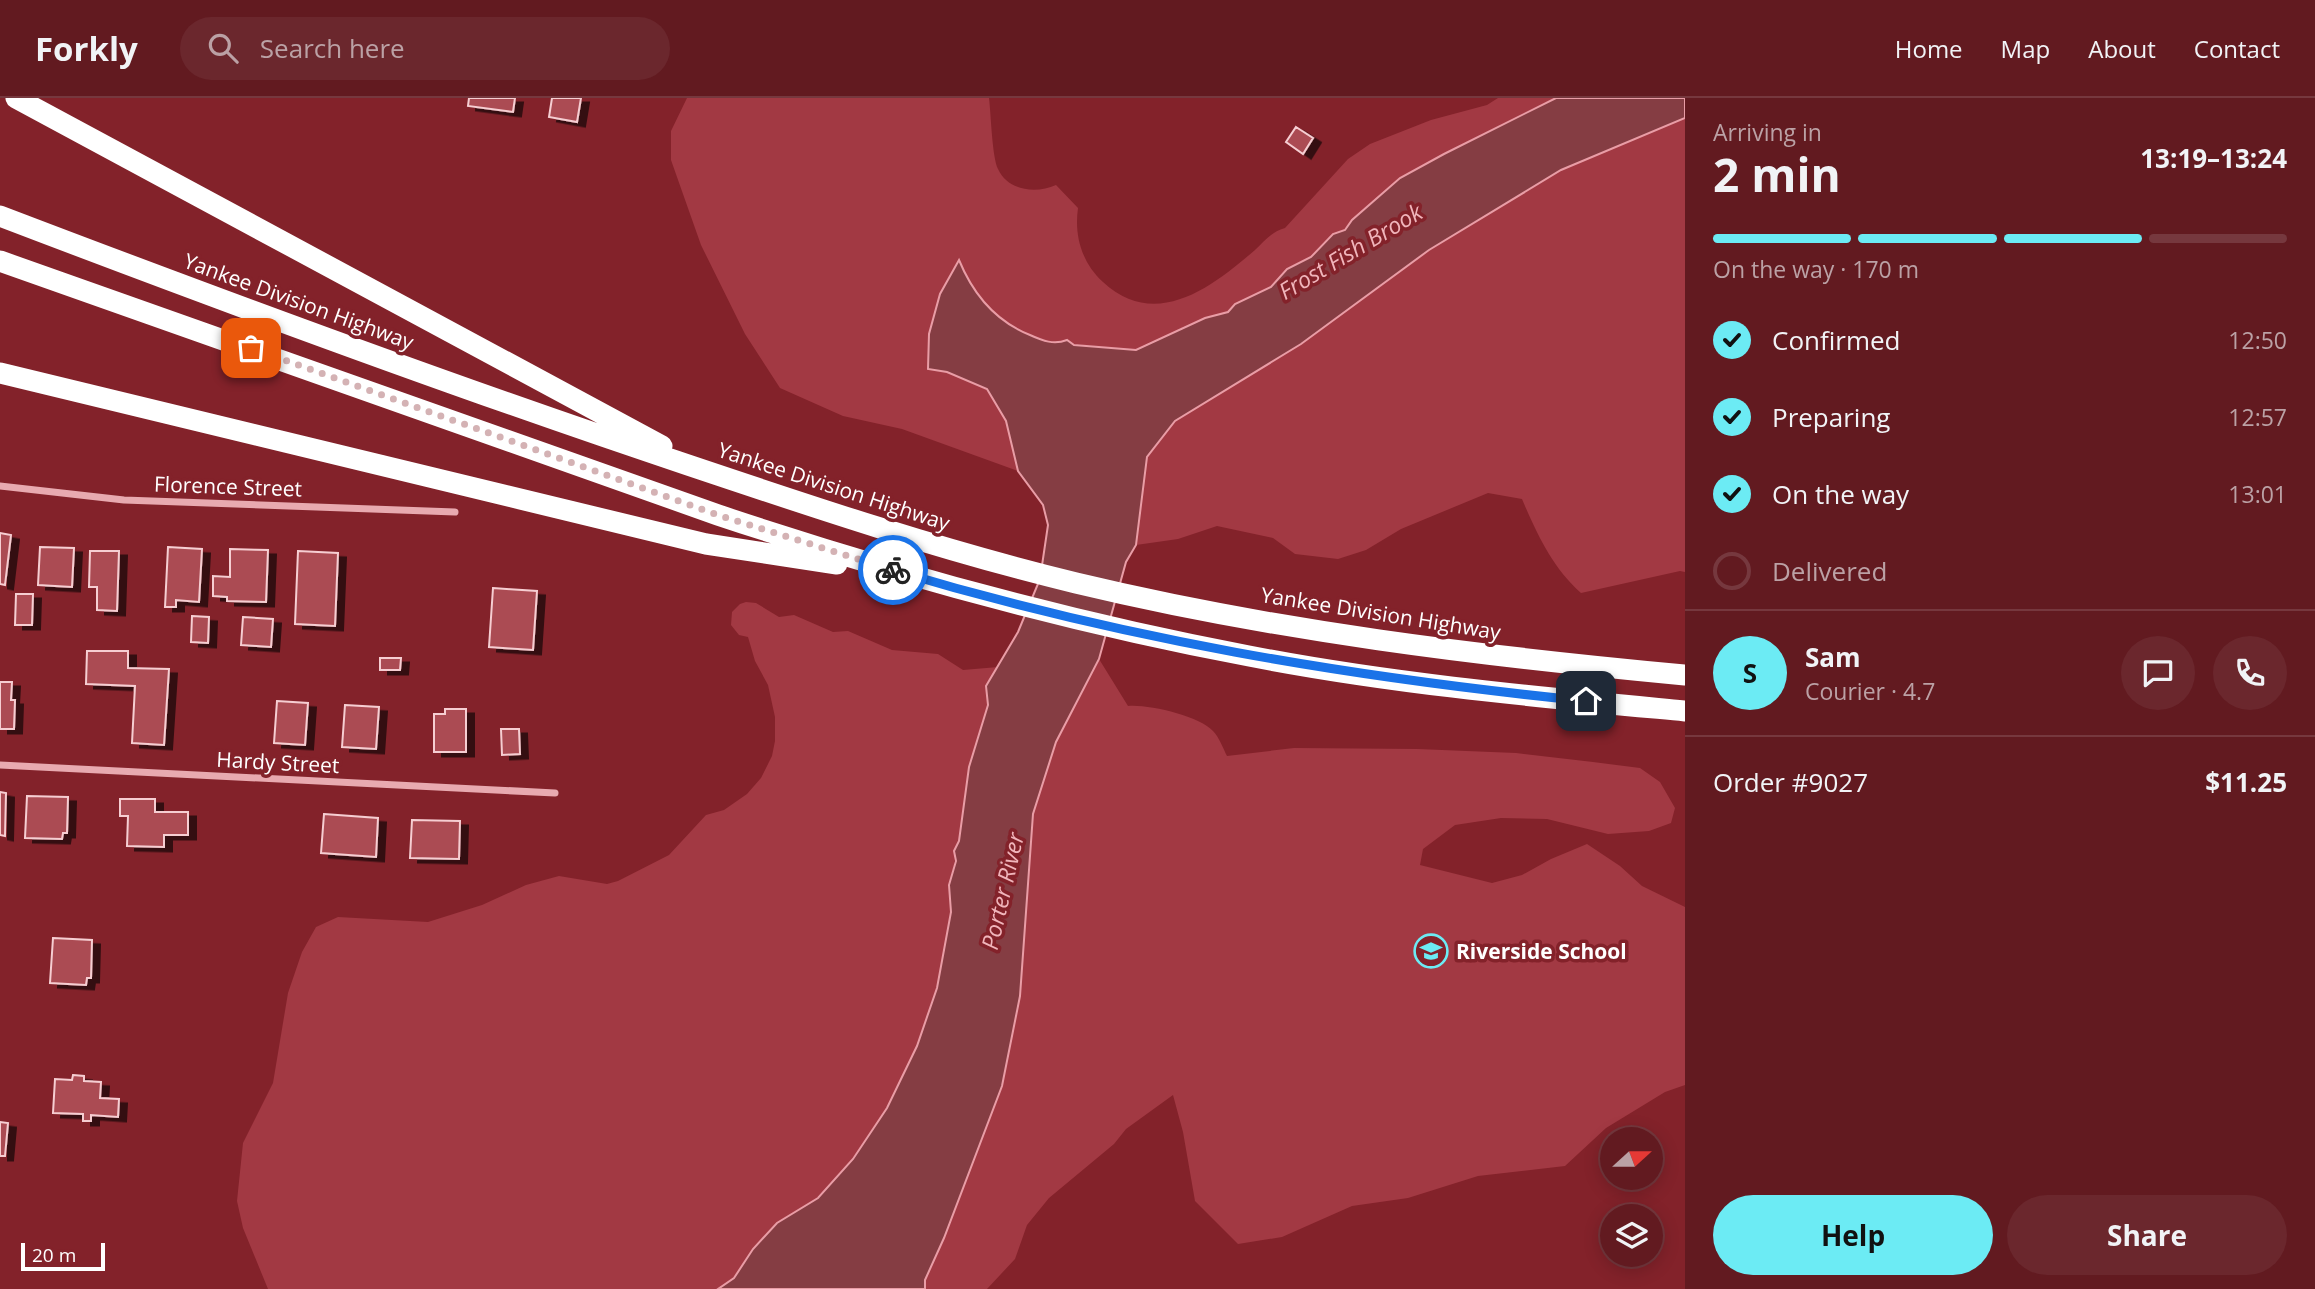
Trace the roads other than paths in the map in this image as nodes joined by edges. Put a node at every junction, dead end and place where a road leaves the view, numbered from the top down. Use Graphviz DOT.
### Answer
graph roads {
  1 [pos="16,98"];
  2 [pos="0,216"];
  3 [pos="0,261"];
  4 [pos="0,373"];
  5 [pos="713,474"];
  6 [pos="0,486"];
  7 [pos="455,512"];
  8 [pos="895,571"];
  9 [pos="1685,675"];
  10 [pos="1685,711"];
  11 [pos="0,765"];
  12 [pos="555,793"];
  1 -- 5 [label="highway"];
  2 -- 5 [label="highway, Yankee Division Highway"];
  3 -- 8 [label="highway"];
  4 -- 8 [label="highway"];
  5 -- 9 [label="highway, Yankee Division Highway"];
  6 -- 7 [label="street, Florence Street"];
  8 -- 10 [label="highway"];
  11 -- 12 [label="street, Hardy Street"];
}
